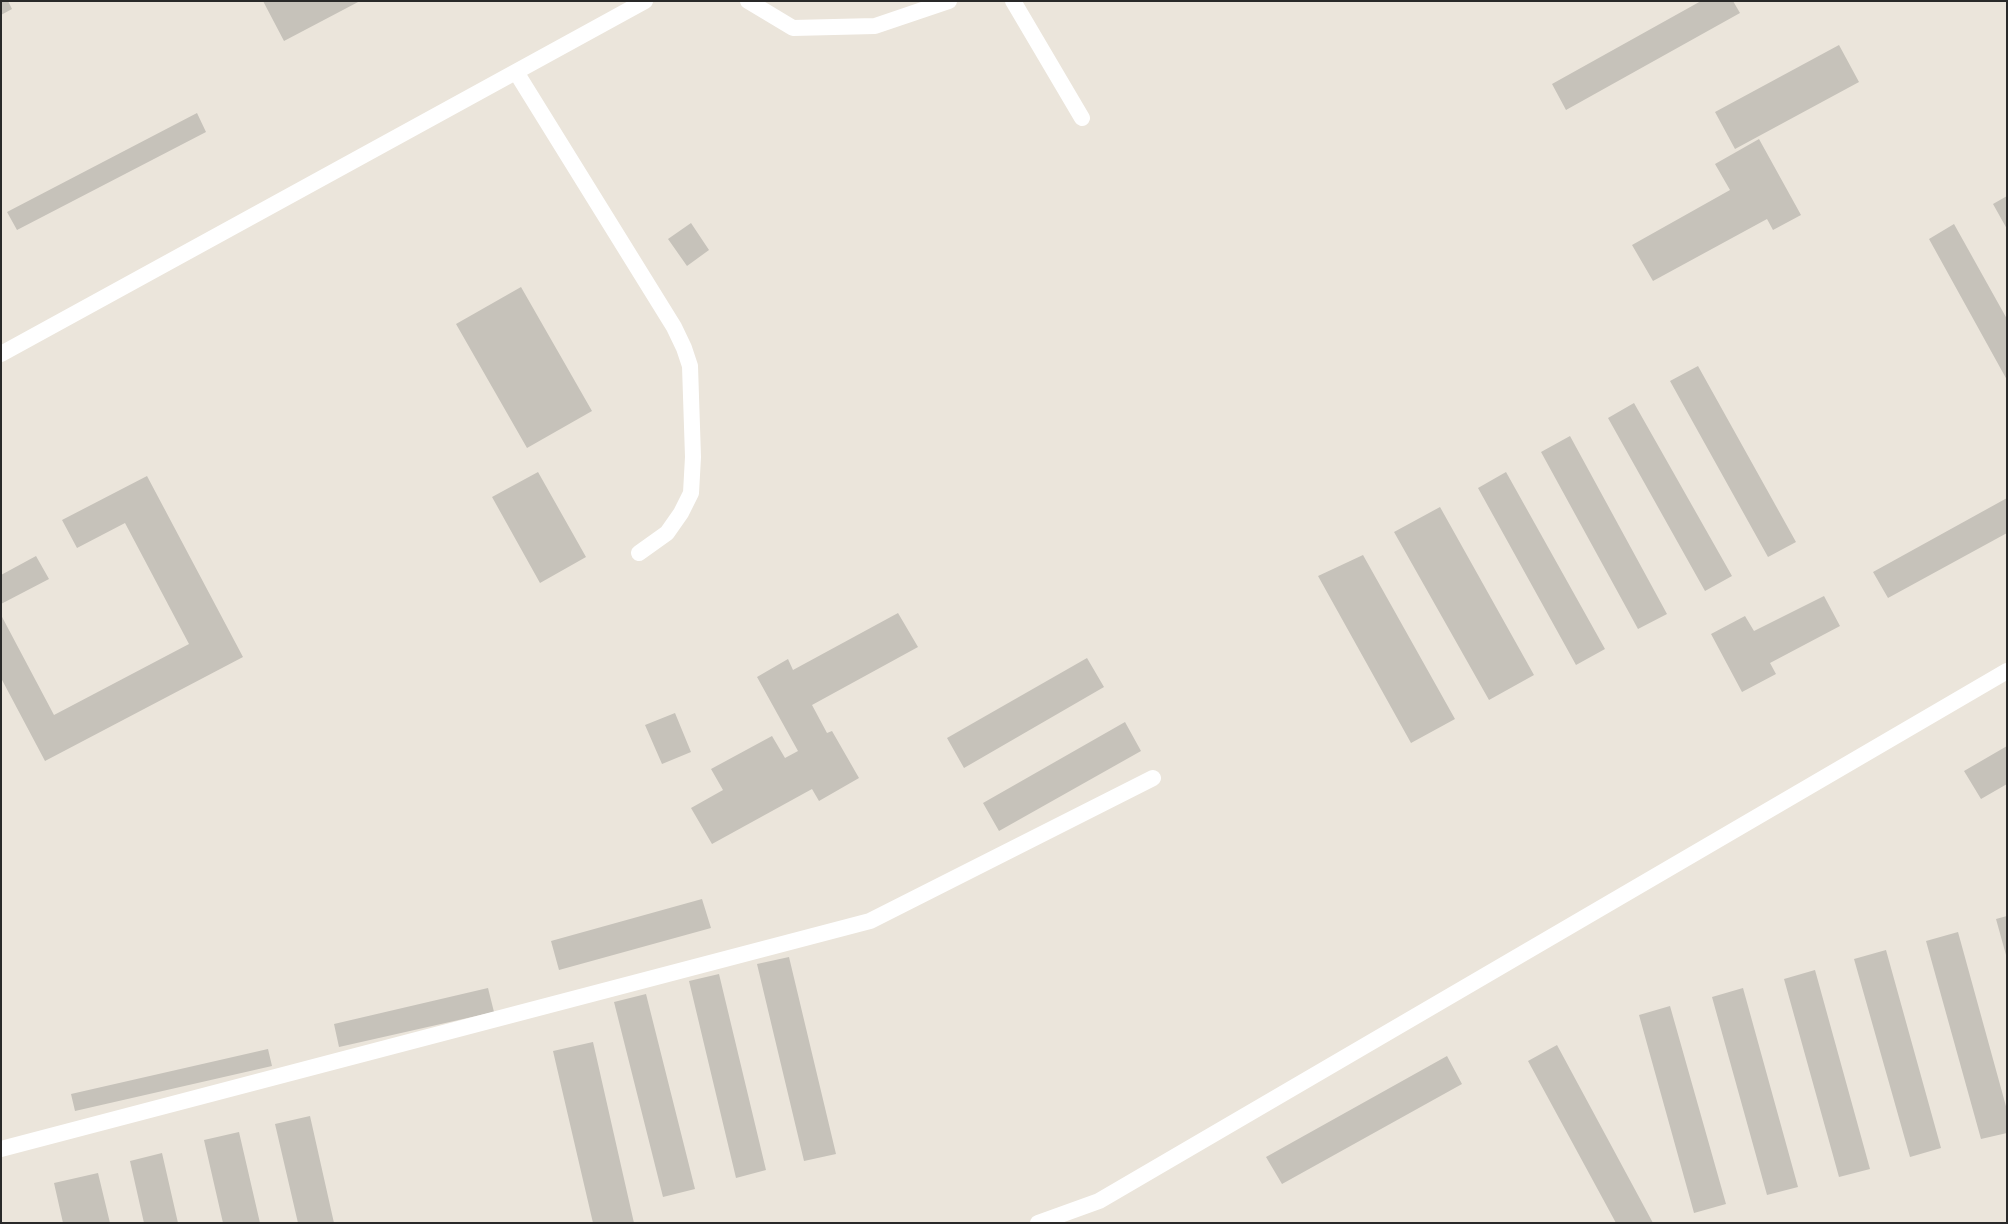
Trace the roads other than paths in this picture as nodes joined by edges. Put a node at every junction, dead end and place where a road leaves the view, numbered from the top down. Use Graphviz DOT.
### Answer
graph roads {
  1 [pos="645,1"];
  2 [pos="748,1"];
  3 [pos="949,1"];
  4 [pos="1013,1"];
  5 [pos="516,72"];
  6 [pos="1082,118"];
  7 [pos="1,354"];
  8 [pos="639,553"];
  9 [pos="2007,671"];
  10 [pos="1153,778"];
  11 [pos="1,1149"];
  12 [pos="1038,1223"];
  1 -- 5 [label="lane"];
  2 -- 3 [label="lane"];
  4 -- 6 [label="lane"];
  5 -- 7 [label="lane"];
  5 -- 8 [label="lane"];
  9 -- 12 [label="lane"];
  10 -- 11 [label="lane"];
}
